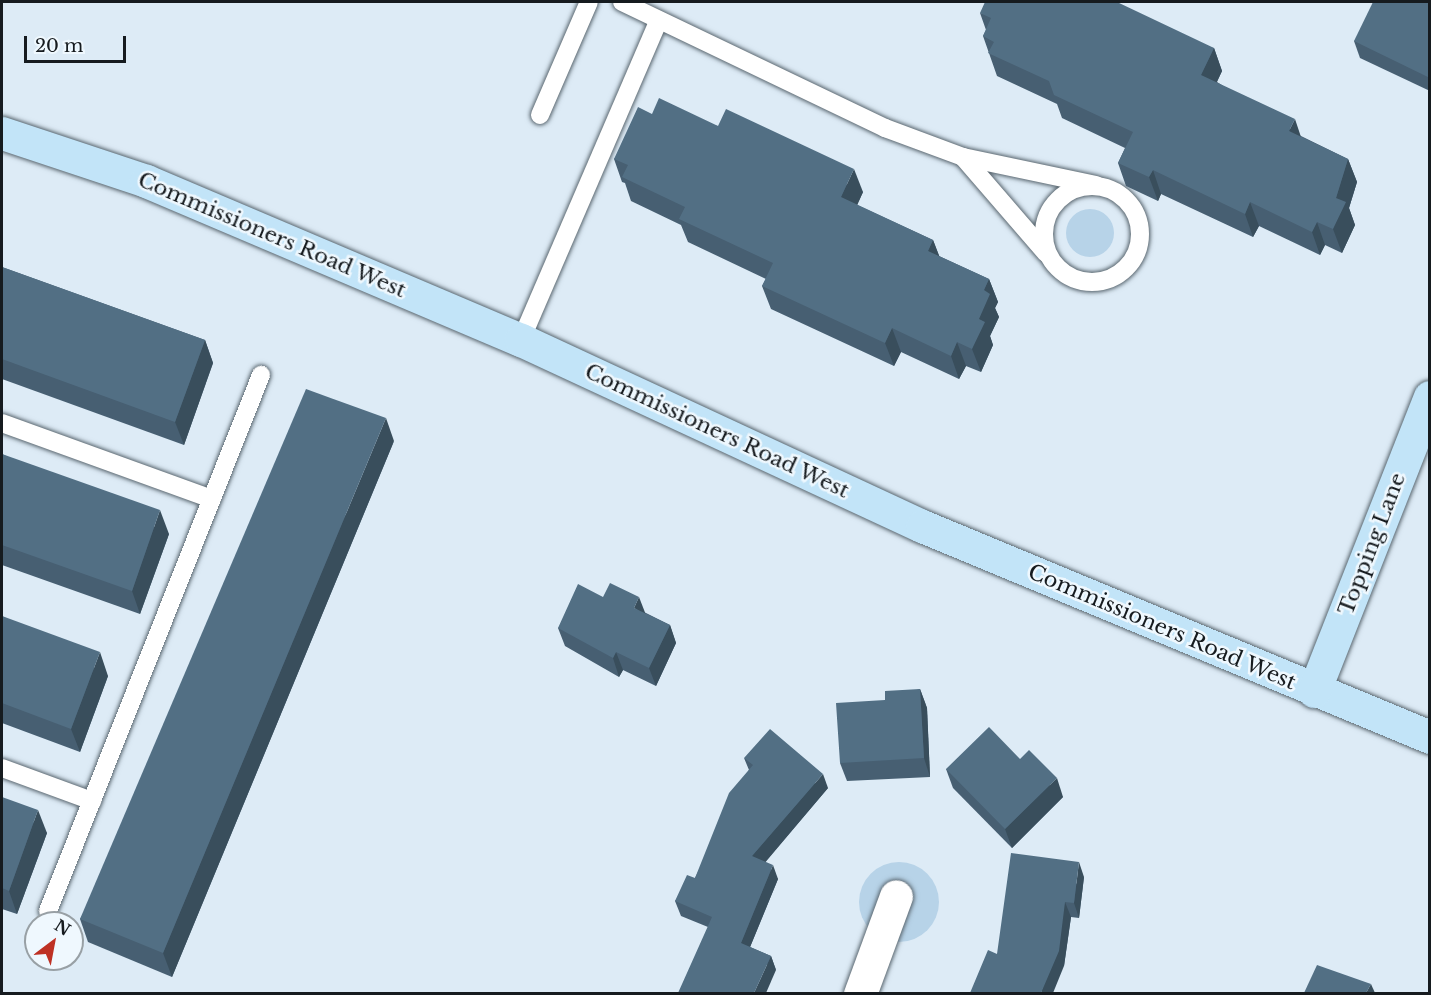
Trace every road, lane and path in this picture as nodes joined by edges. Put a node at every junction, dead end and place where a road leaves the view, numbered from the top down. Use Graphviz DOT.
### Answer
graph roads {
  1 [pos="589,2"];
  2 [pos="622,2"];
  3 [pos="659,20"];
  4 [pos="540,115"];
  5 [pos="2,133"];
  6 [pos="963,157"];
  7 [pos="1096,185"];
  8 [pos="1051,259"];
  9 [pos="521,340"];
  10 [pos="261,375"];
  11 [pos="1430,397"];
  12 [pos="2,423"];
  13 [pos="212,500"];
  14 [pos="1314,691"];
  15 [pos="1430,737"];
  16 [pos="2,768"];
  17 [pos="92,801"];
  18 [pos="897,896"];
  19 [pos="48,911"];
  20 [pos="860,993"];
  1 -- 4 [label="lane"];
  2 -- 3 [label="lane"];
  3 -- 6 [label="lane"];
  3 -- 9 [label="lane"];
  5 -- 9 [label="main road, Commissioners Road West"];
  6 -- 7 [label="lane"];
  6 -- 8 [label="lane"];
  7 -- 8 [label="lane"];
  7 -- 8 [label="lane"];
  9 -- 14 [label="main road, Commissioners Road West"];
  10 -- 13 [label="lane"];
  11 -- 14 [label="main road, Topping Lane"];
  12 -- 13 [label="lane"];
  13 -- 17 [label="lane"];
  14 -- 15 [label="main road, Commissioners Road West"];
  16 -- 17 [label="lane"];
  17 -- 19 [label="lane"];
  18 -- 20 [label="street"];
}
